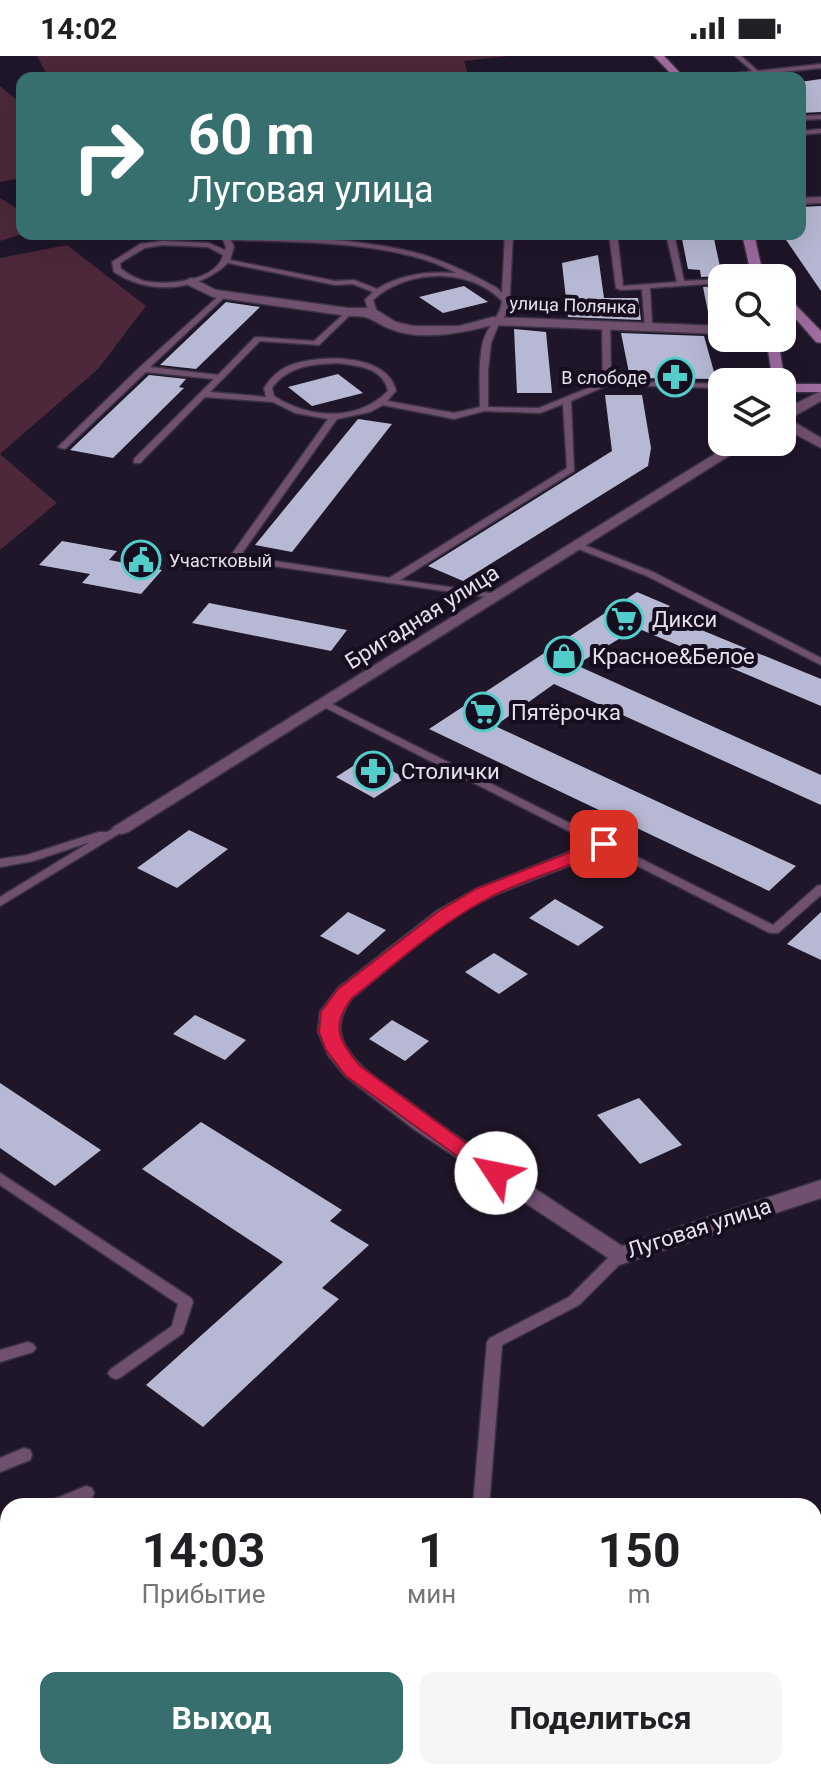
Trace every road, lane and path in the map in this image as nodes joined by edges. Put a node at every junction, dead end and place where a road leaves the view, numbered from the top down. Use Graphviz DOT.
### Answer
graph roads {
  1 [pos="659,56"];
  2 [pos="738,56"];
  3 [pos="821,66"];
  4 [pos="674,72"];
  5 [pos="756,72"];
  6 [pos="766,72"];
  7 [pos="227,240"];
  8 [pos="269,240"];
  9 [pos="509,240"];
  10 [pos="614,240"];
  11 [pos="671,240"];
  12 [pos="749,240"];
  13 [pos="226,261"];
  14 [pos="754,264"];
  15 [pos="471,279"];
  16 [pos="192,282"];
  17 [pos="708,282"];
  18 [pos="681,284"];
  19 [pos="646,286"];
  20 [pos="376,291"];
  21 [pos="223,294"];
  22 [pos="506,301"];
  23 [pos="796,311"];
  24 [pos="348,312"];
  25 [pos="373,312"];
  26 [pos="493,321"];
  27 [pos="606,324"];
  28 [pos="648,325"];
  29 [pos="708,329"];
  30 [pos="821,339"];
  31 [pos="143,369"];
  32 [pos="219,377"];
  33 [pos="607,383"];
  34 [pos="708,386"];
  35 [pos="796,387"];
  36 [pos="821,388"];
  37 [pos="203,394"];
  38 [pos="821,395"];
  39 [pos="273,400"];
  40 [pos="567,400"];
  41 [pos="382,402"];
  42 [pos="484,409"];
  43 [pos="796,410"];
  44 [pos="335,415"];
  45 [pos="796,426"];
  46 [pos="821,444"];
  47 [pos="62,447"];
  48 [pos="722,456"];
  49 [pos="137,461"];
  50 [pos="579,546"];
  51 [pos="391,581"];
  52 [pos="497,597"];
  53 [pos="821,662"];
  54 [pos="324,703"];
  55 [pos="121,828"];
  56 [pos="604,844"];
  57 [pos="0,863"];
  58 [pos="821,889"];
  59 [pos="0,902"];
  60 [pos="0,1178"];
  61 [pos="821,1189"];
  62 [pos="619,1256"];
  63 [pos="28,1348"];
  64 [pos="0,1356"];
  65 [pos="116,1373"];
  66 [pos="24,1455"];
  67 [pos="0,1465"];
  68 [pos="86,1493"];
  69 [pos="74,1498"];
  70 [pos="482,1498"];
  1 -- 4 [label="street"];
  2 -- 5 [label="lane"];
  3 -- 6 [label="lane"];
  7 -- 13 [label="lane"];
  8 -- 15 [label="lane"];
  9 -- 22 [label="lane"];
  10 -- 19 [label="lane"];
  11 -- 18 [label="lane"];
  12 -- 14 [label="street"];
  13 -- 16 [label="lane"];
  13 -- 16 [label="lane"];
  13 -- 20 [label="lane"];
  15 -- 20 [label="lane"];
  15 -- 22 [label="lane"];
  16 -- 21 [label="street, улица Полянка"];
  17 -- 18 [label="lane"];
  18 -- 19 [label="lane"];
  19 -- 28 [label="lane"];
  20 -- 25 [label="lane"];
  21 -- 24 [label="street, улица Полянка"];
  21 -- 31 [label="lane"];
  22 -- 26 [label="lane"];
  23 -- 30 [label="street"];
  24 -- 25 [label="street, улица Полянка"];
  24 -- 32 [label="lane"];
  25 -- 26 [label="street, улица Полянка"];
  26 -- 27 [label="street, улица Полянка"];
  26 -- 42 [label="lane"];
  27 -- 28 [label="street, улица Полянка"];
  27 -- 33 [label="lane"];
  28 -- 29 [label="street, улица Полянка"];
  31 -- 32 [label="lane"];
  31 -- 47 [label="lane"];
  32 -- 37 [label="lane"];
  33 -- 34 [label="lane"];
  33 -- 40 [label="lane"];
  35 -- 36 [label="street"];
  37 -- 39 [label="lane"];
  37 -- 49 [label="lane"];
  38 -- 43 [label="street"];
  39 -- 41 [label="lane"];
  39 -- 44 [label="lane"];
  40 -- 42 [label="lane"];
  40 -- 51 [label="lane"];
  41 -- 42 [label="lane"];
  41 -- 44 [label="lane"];
  44 -- 51 [label="lane"];
  45 -- 46 [label="street"];
  48 -- 50 [label="street, Бригадная улица"];
  50 -- 52 [label="street, Бригадная улица"];
  50 -- 53 [label="lane"];
  51 -- 52 [label="lane"];
  52 -- 54 [label="street, Бригадная улица"];
  54 -- 55 [label="street, Бригадная улица"];
  54 -- 56 [label="lane"];
  55 -- 57 [label="lane"];
  55 -- 59 [label="lane"];
  56 -- 58 [label="lane"];
  56 -- 62 [label="street, Луговая улица"];
  60 -- 65 [label="lane"];
  61 -- 62 [label="street, Луговая улица"];
  62 -- 70 [label="lane"];
  63 -- 64 [label="lane"];
  66 -- 67 [label="lane"];
  68 -- 69 [label="lane"];
}
